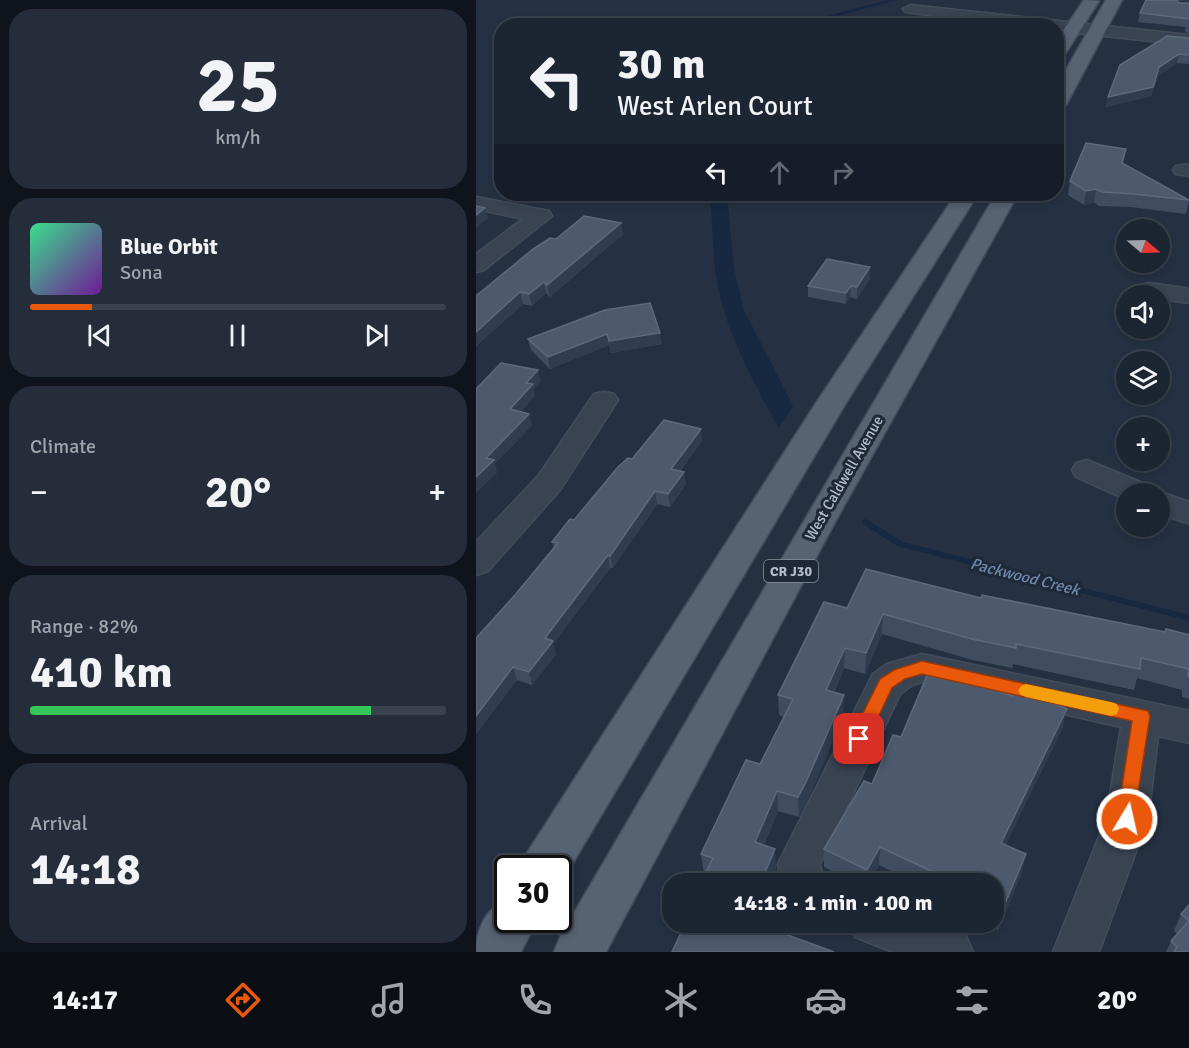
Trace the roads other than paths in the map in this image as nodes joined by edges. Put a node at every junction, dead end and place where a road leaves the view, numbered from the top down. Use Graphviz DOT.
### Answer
graph roads {
  1 [pos="1091,0"];
  2 [pos="1114,0"];
  3 [pos="910,9"];
  4 [pos="987,18"];
  5 [pos="1064,27"];
  6 [pos="1075,28"];
  7 [pos="1098,30"];
  8 [pos="1190,40"];
  9 [pos="1064,44"];
  10 [pos="1064,91"];
  11 [pos="962,201"];
  12 [pos="476,203"];
  13 [pos="988,211"];
  14 [pos="476,265"];
  15 [pos="1170,293"];
  16 [pos="1190,296"];
  17 [pos="604,400"];
  18 [pos="1087,470"];
  19 [pos="1116,483"];
  20 [pos="1170,506"];
  21 [pos="1190,514"];
  22 [pos="476,563"];
  23 [pos="1142,716"];
  24 [pos="1190,727"];
  25 [pos="553,855"];
  26 [pos="800,873"];
  27 [pos="505,933"];
  28 [pos="900,933"];
  29 [pos="493,952"];
  30 [pos="579,952"];
  31 [pos="950,952"];
  32 [pos="1076,952"];
  1 -- 6 [label="main road"];
  2 -- 7 [label="main road"];
  3 -- 4 [label="street"];
  5 -- 6 [label="street"];
  6 -- 7 [label="street"];
  6 -- 9 [label="main road"];
  7 -- 8 [label="street"];
  7 -- 10 [label="main road"];
  11 -- 25 [label="main road"];
  12 -- 14 [label="street"];
  13 -- 30 [label="main road, West Caldwell Avenue / CR J30"];
  15 -- 16 [label="street"];
  17 -- 22 [label="street"];
  18 -- 19 [label="street"];
  20 -- 21 [label="street"];
  23 -- 24 [label="street"];
  23 -- 26 [label="street"];
  23 -- 32 [label="street"];
  27 -- 29 [label="main road"];
  28 -- 31 [label="street"];
}
